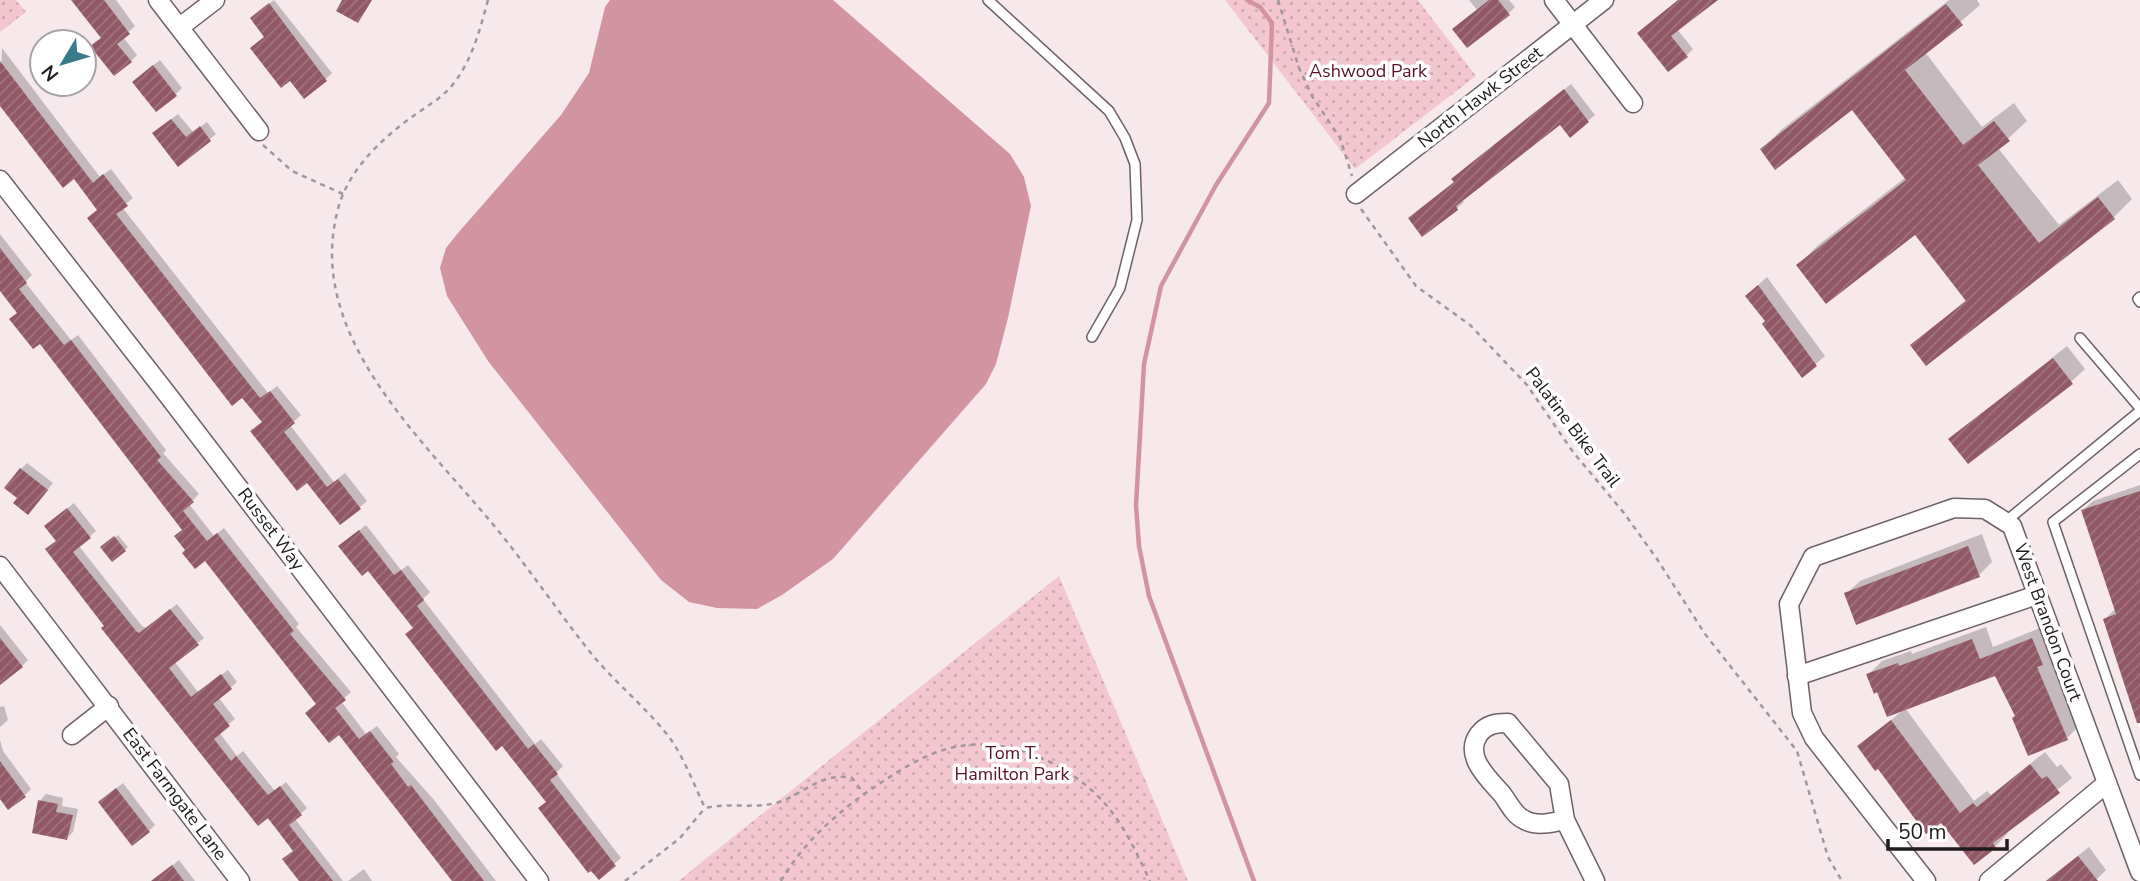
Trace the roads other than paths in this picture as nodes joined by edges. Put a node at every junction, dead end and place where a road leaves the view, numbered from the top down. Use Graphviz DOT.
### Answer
graph roads {
  1 [pos="158,0"];
  2 [pos="215,0"];
  3 [pos="988,0"];
  4 [pos="1553,0"];
  5 [pos="1604,0"];
  6 [pos="1573,25"];
  7 [pos="180,27"];
  8 [pos="1633,103"];
  9 [pos="259,131"];
  10 [pos="0,180"];
  11 [pos="1356,194"];
  12 [pos="1093,337"];
  13 [pos="2080,338"];
  14 [pos="2140,409"];
  15 [pos="2140,453"];
  16 [pos="2005,522"];
  17 [pos="0,566"];
  18 [pos="2037,595"];
  19 [pos="1797,676"];
  20 [pos="109,706"];
  21 [pos="72,735"];
  22 [pos="2140,775"];
  23 [pos="2107,783"];
  24 [pos="1565,820"];
  25 [pos="2140,872"];
  26 [pos="240,881"];
  27 [pos="539,881"];
  28 [pos="1595,881"];
  29 [pos="1926,881"];
  30 [pos="1989,881"];
  1 -- 7 [label="street"];
  2 -- 7 [label="street"];
  3 -- 12 [label="lane"];
  4 -- 6 [label="street"];
  5 -- 6 [label="street, North Hawk Street"];
  6 -- 8 [label="street"];
  6 -- 11 [label="street, North Hawk Street"];
  7 -- 9 [label="street"];
  10 -- 27 [label="street, Russet Way"];
  13 -- 14 [label="lane"];
  14 -- 16 [label="lane"];
  15 -- 22 [label="lane"];
  16 -- 18 [label="street, West Brandon Court"];
  16 -- 19 [label="street, West Brandon Court"];
  17 -- 20 [label="street, East Farmgate Lane"];
  18 -- 19 [label="street"];
  18 -- 23 [label="street, West Brandon Court"];
  19 -- 29 [label="street, West Brandon Court"];
  20 -- 21 [label="street"];
  20 -- 26 [label="street, East Farmgate Lane"];
  23 -- 25 [label="street, West Brandon Court"];
  23 -- 30 [label="street"];
  24 -- 24 [label="street"];
  24 -- 28 [label="street"];
}
